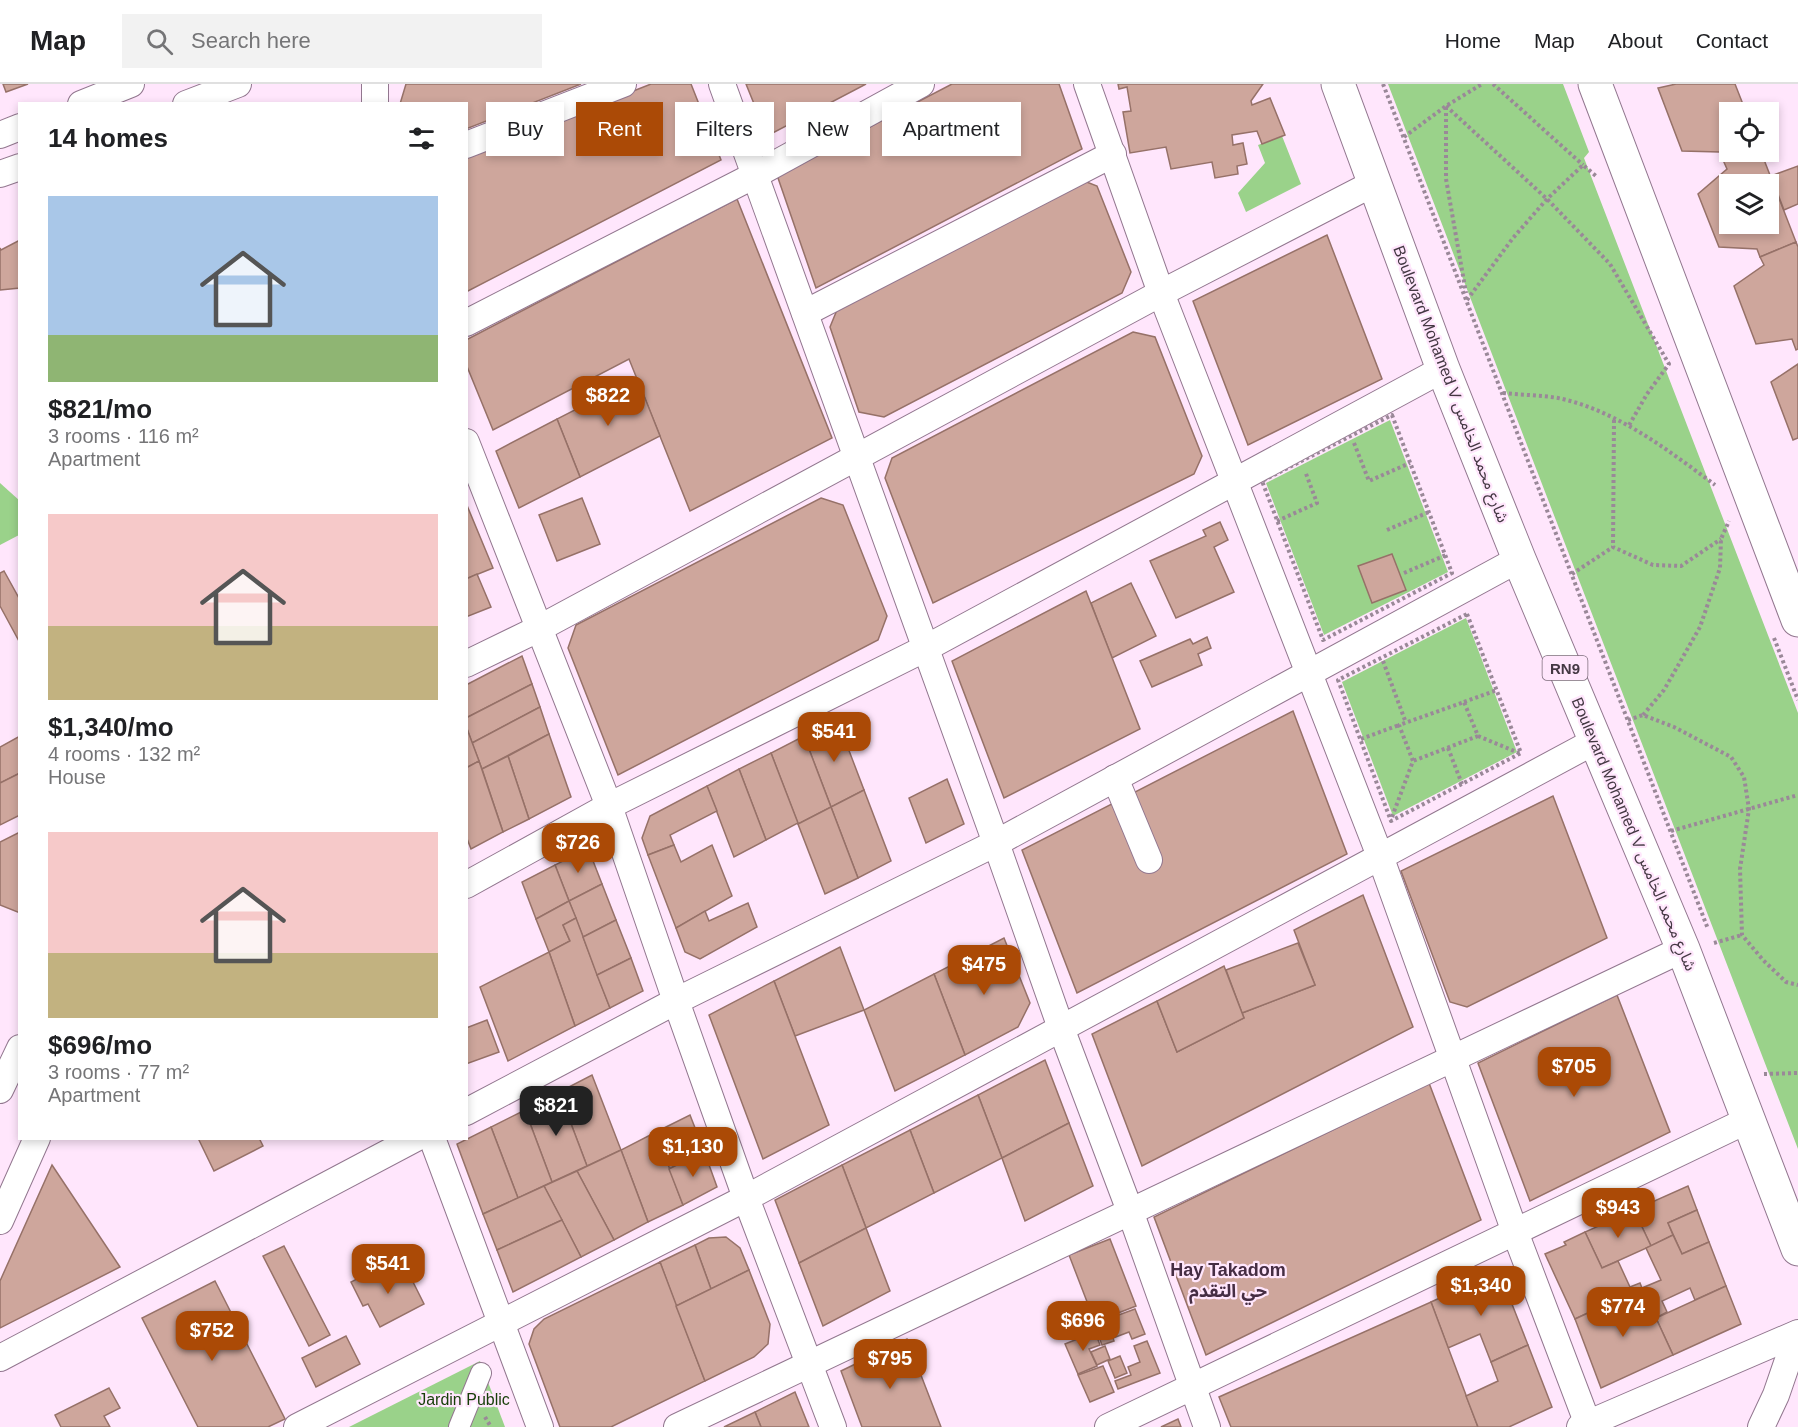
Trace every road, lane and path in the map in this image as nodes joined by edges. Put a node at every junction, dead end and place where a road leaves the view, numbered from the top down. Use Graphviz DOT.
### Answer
graph roads {
  1 [pos="238,84"];
  2 [pos="375,84"];
  3 [pos="623,84"];
  4 [pos="722,84"];
  5 [pos="921,84"];
  6 [pos="1087,84"];
  7 [pos="1338,84"];
  8 [pos="1383,84"];
  9 [pos="1482,84"];
  10 [pos="1493,84"];
  11 [pos="1595,84"];
  12 [pos="119,86"];
  13 [pos="85,102"];
  14 [pos="191,102"];
  15 [pos="375,102"];
  16 [pos="1446,106"];
  17 [pos="18,128"];
  18 [pos="0,135"];
  19 [pos="1404,137"];
  20 [pos="468,144"];
  21 [pos="1113,154"];
  22 [pos="1583,165"];
  23 [pos="18,167"];
  24 [pos="0,174"];
  25 [pos="755,175"];
  26 [pos="1596,176"];
  27 [pos="1374,183"];
  28 [pos="1547,199"];
  29 [pos="1161,293"];
  30 [pos="1467,301"];
  31 [pos="805,313"];
  32 [pos="468,322"];
  33 [pos="1443,369"];
  34 [pos="1502,393"];
  35 [pos="1614,420"];
  36 [pos="1628,427"];
  37 [pos="1352,436"];
  38 [pos="468,447"];
  39 [pos="857,457"];
  40 [pos="1301,461"];
  41 [pos="1410,463"];
  42 [pos="1235,482"];
  43 [pos="1715,485"];
  44 [pos="1429,512"];
  45 [pos="1277,521"];
  46 [pos="1729,521"];
  47 [pos="1387,530"];
  48 [pos="1721,539"];
  49 [pos="1613,547"];
  50 [pos="1446,555"];
  51 [pos="1519,559"];
  52 [pos="1404,573"];
  53 [pos="1572,574"];
  54 [pos="1798,620"];
  55 [pos="538,629"];
  56 [pos="926,648"];
  57 [pos="1381,658"];
  58 [pos="468,663"];
  59 [pos="1310,673"];
  60 [pos="1497,690"];
  61 [pos="1464,702"];
  62 [pos="1643,715"];
  63 [pos="1628,720"];
  64 [pos="1406,723"];
  65 [pos="1399,725"];
  66 [pos="1478,736"];
  67 [pos="1360,739"];
  68 [pos="1595,741"];
  69 [pos="1448,748"];
  70 [pos="1521,753"];
  71 [pos="1413,761"];
  72 [pos="1115,778"];
  73 [pos="1462,784"];
  74 [pos="1798,795"];
  75 [pos="609,807"];
  76 [pos="1749,809"];
  77 [pos="1391,821"];
  78 [pos="1671,831"];
  79 [pos="996,843"];
  80 [pos="1380,856"];
  81 [pos="1149,860"];
  82 [pos="468,884"];
  83 [pos="1742,935"];
  84 [pos="1683,949"];
  85 [pos="1798,985"];
  86 [pos="676,1001"];
  87 [pos="1060,1028"];
  88 [pos="18,1052"];
  89 [pos="1452,1059"];
  90 [pos="1798,1073"];
  91 [pos="1768,1084"];
  92 [pos="0,1090"];
  93 [pos="468,1111"];
  94 [pos="1748,1120"];
  95 [pos="36,1140"];
  96 [pos="412,1140"];
  97 [pos="433,1140"];
  98 [pos="746,1198"];
  99 [pos="1130,1211"];
  100 [pos="0,1221"];
  101 [pos="1515,1232"];
  102 [pos="1798,1249"];
  103 [pos="500,1322"];
  104 [pos="1798,1333"];
  105 [pos="0,1358"];
  106 [pos="809,1364"];
  107 [pos="481,1372"];
  108 [pos="1192,1387"];
  109 [pos="1586,1426"];
  110 [pos="297,1427"];
  111 [pos="459,1427"];
  112 [pos="540,1427"];
  113 [pos="676,1427"];
  114 [pos="833,1427"];
  115 [pos="1108,1427"];
  116 [pos="1207,1427"];
  117 [pos="1761,1427"];
  1 -- 14 [label="street"];
  2 -- 15 [label="street"];
  3 -- 20 [label="street"];
  4 -- 25 [label="street"];
  5 -- 25 [label="street"];
  6 -- 21 [label="street"];
  7 -- 27 [label="main road, Boulevard Mohamed V شارع محمد الخامس / RN9"];
  8 -- 19 [label="path"];
  9 -- 16 [label="path"];
  10 -- 22 [label="path"];
  11 -- 54 [label="main road"];
  12 -- 13 [label="street"];
  16 -- 19 [label="path"];
  16 -- 28 [label="path"];
  16 -- 30 [label="path"];
  17 -- 18 [label="street"];
  19 -- 30 [label="path"];
  21 -- 29 [label="street"];
  21 -- 31 [label="street"];
  22 -- 26 [label="path"];
  22 -- 28 [label="path"];
  23 -- 24 [label="street"];
  25 -- 31 [label="street"];
  25 -- 32 [label="street"];
  27 -- 29 [label="street"];
  27 -- 33 [label="main road, Boulevard Mohamed V شارع محمد الخامس / RN9"];
  28 -- 30 [label="path"];
  28 -- 36 [label="path"];
  29 -- 39 [label="street"];
  29 -- 42 [label="street"];
  30 -- 34 [label="path"];
  31 -- 39 [label="street"];
  33 -- 42 [label="street"];
  33 -- 51 [label="main road, Boulevard Mohamed V شارع محمد الخامس / RN9"];
  34 -- 35 [label="path"];
  34 -- 53 [label="path"];
  35 -- 36 [label="path"];
  35 -- 49 [label="path"];
  36 -- 43 [label="path"];
  37 -- 40 [label="path"];
  37 -- 41 [label="path"];
  37 -- 41 [label="path"];
  38 -- 55 [label="street"];
  39 -- 55 [label="street"];
  39 -- 56 [label="street"];
  40 -- 45 [label="path"];
  40 -- 45 [label="path"];
  41 -- 44 [label="path"];
  42 -- 56 [label="street"];
  42 -- 59 [label="street"];
  44 -- 47 [label="path"];
  44 -- 50 [label="path"];
  45 -- 50 [label="path"];
  46 -- 48 [label="path"];
  48 -- 49 [label="path"];
  48 -- 62 [label="path"];
  49 -- 53 [label="path"];
  50 -- 52 [label="path"];
  51 -- 59 [label="street"];
  51 -- 68 [label="main road, Boulevard Mohamed V شارع محمد الخامس / RN9"];
  53 -- 63 [label="path"];
  55 -- 58 [label="street"];
  55 -- 75 [label="street"];
  56 -- 75 [label="street"];
  56 -- 79 [label="street"];
  57 -- 60 [label="path"];
  57 -- 64 [label="path"];
  57 -- 67 [label="path"];
  59 -- 72 [label="street"];
  59 -- 80 [label="street"];
  60 -- 61 [label="path"];
  60 -- 70 [label="path"];
  61 -- 64 [label="path"];
  61 -- 66 [label="path"];
  62 -- 63 [label="path"];
  62 -- 76 [label="path"];
  63 -- 78 [label="path"];
  64 -- 65 [label="path"];
  65 -- 67 [label="path"];
  65 -- 71 [label="path"];
  66 -- 69 [label="path"];
  66 -- 70 [label="path"];
  67 -- 77 [label="path"];
  68 -- 80 [label="street"];
  68 -- 84 [label="main road, Boulevard Mohamed V شارع محمد الخامس / RN9"];
  69 -- 71 [label="path"];
  69 -- 73 [label="path"];
  70 -- 73 [label="path"];
  71 -- 77 [label="path"];
  72 -- 79 [label="street"];
  72 -- 81 [label="street"];
  73 -- 77 [label="path"];
  74 -- 76 [label="path"];
  75 -- 82 [label="street"];
  75 -- 86 [label="street"];
  76 -- 78 [label="path"];
  76 -- 83 [label="path"];
  78 -- 83 [label="path"];
  79 -- 86 [label="street"];
  79 -- 87 [label="street"];
  80 -- 87 [label="street"];
  80 -- 89 [label="street"];
  83 -- 85 [label="path"];
  84 -- 89 [label="street"];
  84 -- 94 [label="main road, Boulevard Mohamed V شارع محمد الخامس / RN9"];
  86 -- 93 [label="street"];
  86 -- 98 [label="street"];
  87 -- 98 [label="street"];
  87 -- 99 [label="street"];
  88 -- 92 [label="street"];
  89 -- 99 [label="street"];
  89 -- 101 [label="street"];
  90 -- 91 [label="path"];
  94 -- 101 [label="street"];
  94 -- 102 [label="main road, Boulevard Mohamed V شارع محمد الخامس / RN9"];
  95 -- 100 [label="street"];
  96 -- 105 [label="street"];
  97 -- 103 [label="street"];
  98 -- 103 [label="street"];
  98 -- 106 [label="street"];
  99 -- 106 [label="street"];
  99 -- 108 [label="street"];
  101 -- 108 [label="street"];
  101 -- 109 [label="street"];
  103 -- 110 [label="street"];
  103 -- 112 [label="street"];
  104 -- 109 [label="street"];
  104 -- 117 [label="street"];
  106 -- 113 [label="street"];
  106 -- 114 [label="street"];
  107 -- 111 [label="street"];
  108 -- 115 [label="street"];
  108 -- 116 [label="street"];
}
